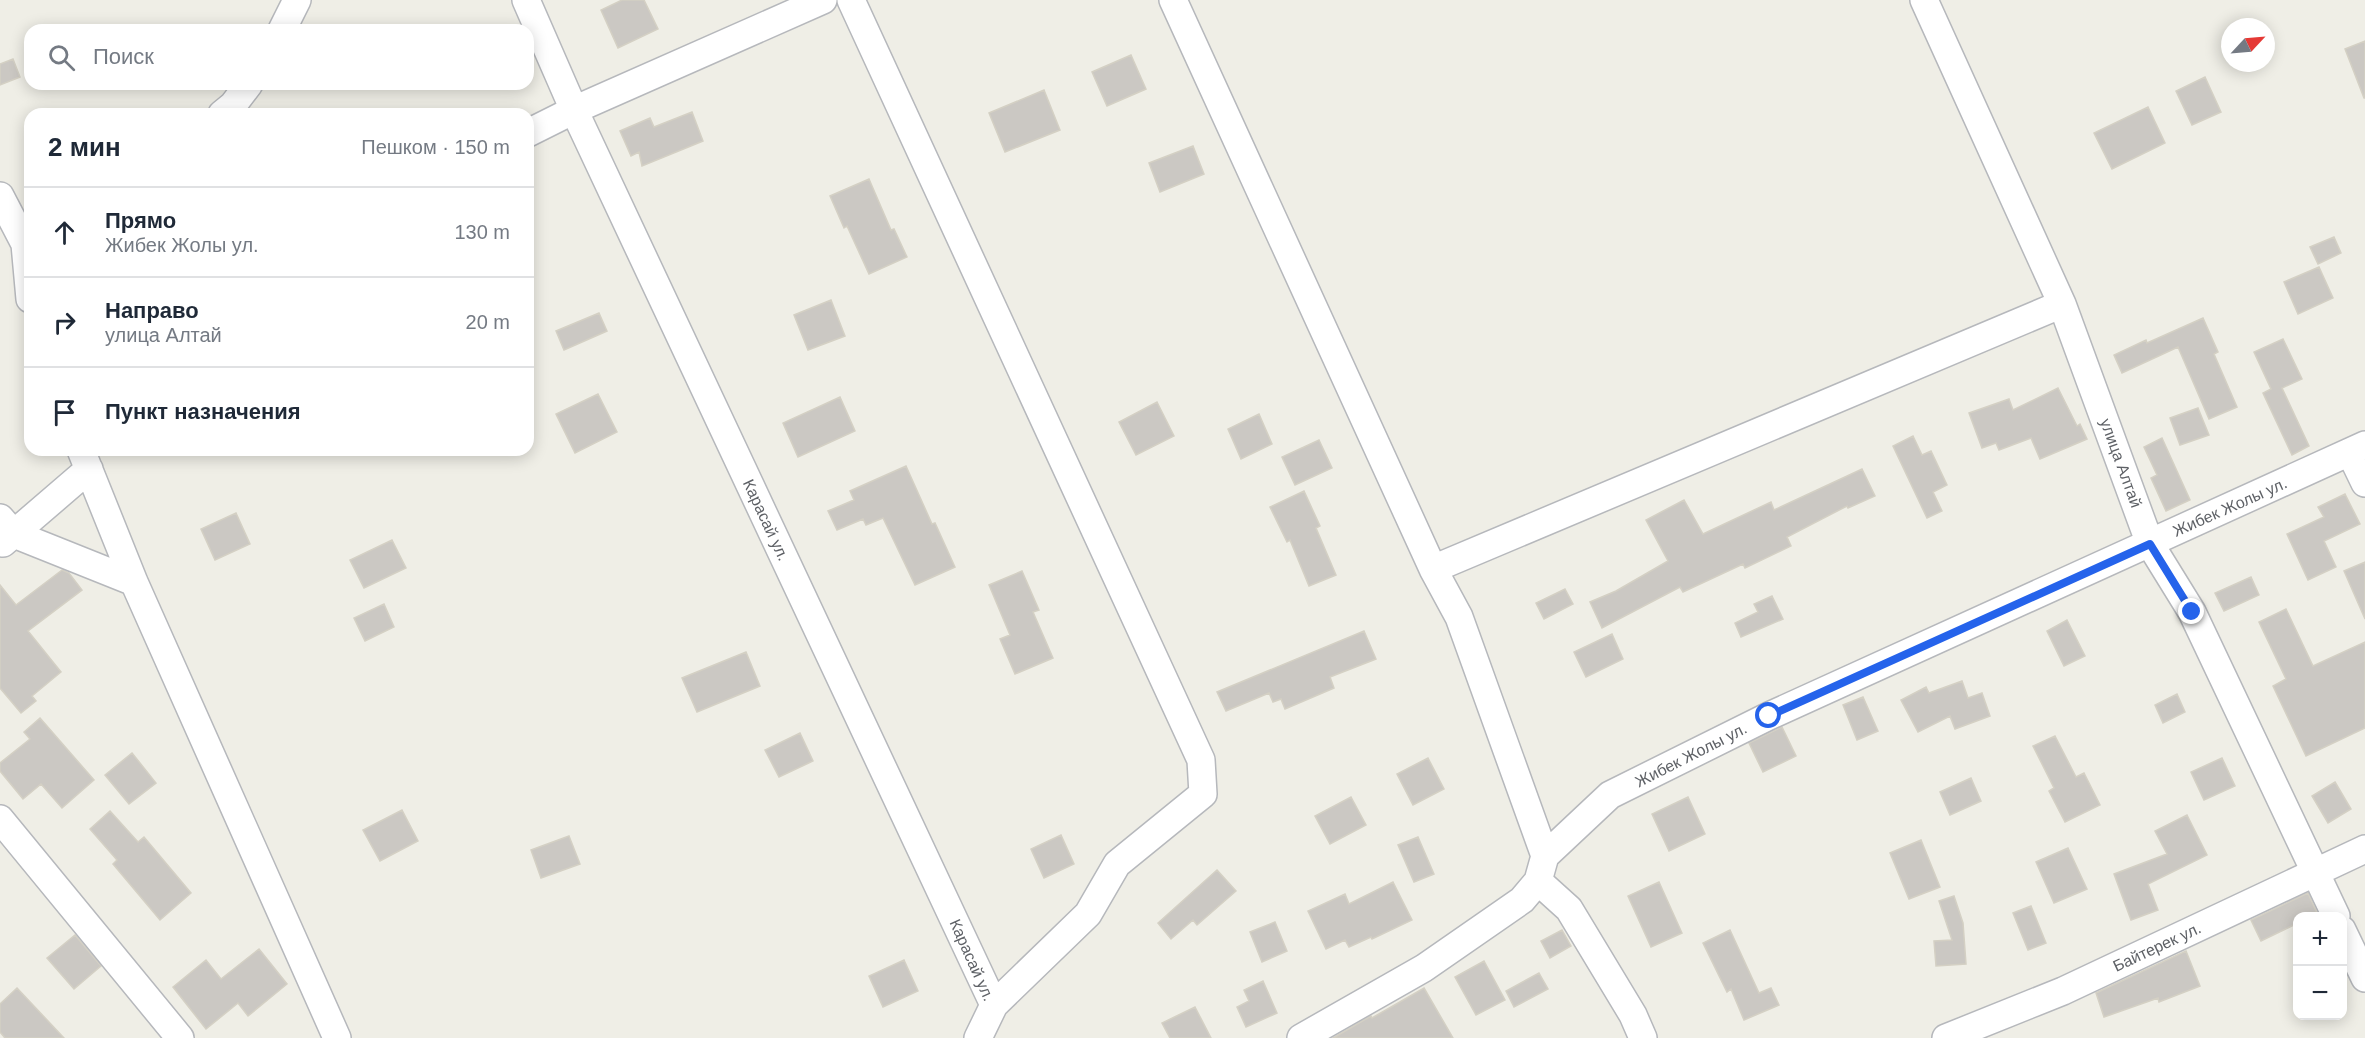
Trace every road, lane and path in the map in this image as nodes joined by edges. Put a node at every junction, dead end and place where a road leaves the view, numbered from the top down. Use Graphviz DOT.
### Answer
graph roads {
  1 [pos="297,0"];
  2 [pos="526,0"];
  3 [pos="823,0"];
  4 [pos="851,0"];
  5 [pos="1173,0"];
  6 [pos="1924,0"];
  7 [pos="285,24"];
  8 [pos="244,90"];
  9 [pos="229,108"];
  10 [pos="574,110"];
  11 [pos="534,130"];
  12 [pos="0,196"];
  13 [pos="24,240"];
  14 [pos="2062,304"];
  15 [pos="2358,448"];
  16 [pos="85,460"];
  17 [pos="2365,483"];
  18 [pos="5,533"];
  19 [pos="2150,544"];
  20 [pos="1433,569"];
  21 [pos="134,582"];
  22 [pos="0,819"];
  23 [pos="2365,849"];
  24 [pos="1541,869"];
  25 [pos="2316,874"];
  26 [pos="2334,912"];
  27 [pos="2347,939"];
  28 [pos="2365,978"];
  29 [pos="994,1005"];
  30 [pos="180,1038"];
  31 [pos="337,1038"];
  32 [pos="978,1038"];
  33 [pos="1301,1038"];
  34 [pos="1643,1038"];
  35 [pos="1946,1038"];
  1 -- 7 [label="street"];
  2 -- 10 [label="street, Карасай ул."];
  3 -- 10 [label="street"];
  4 -- 29 [label="street"];
  5 -- 20 [label="street"];
  6 -- 14 [label="street, улица Алтай"];
  8 -- 9 [label="street"];
  10 -- 11 [label="street"];
  10 -- 29 [label="street, Карасай ул."];
  12 -- 13 [label="street"];
  14 -- 19 [label="street, улица Алтай"];
  14 -- 20 [label="street"];
  15 -- 17 [label="street"];
  15 -- 19 [label="street, Жибек Жолы ул."];
  16 -- 18 [label="street"];
  16 -- 21 [label="street"];
  18 -- 21 [label="street"];
  19 -- 24 [label="street, Жибек Жолы ул."];
  19 -- 25 [label="street, улица Алтай"];
  20 -- 24 [label="street"];
  21 -- 31 [label="street"];
  22 -- 30 [label="street"];
  23 -- 25 [label="street, Байтерек ул."];
  24 -- 33 [label="street, Жибек Жолы ул."];
  24 -- 34 [label="street"];
  25 -- 26 [label="street, улица Алтай"];
  25 -- 35 [label="street, Байтерек ул."];
  27 -- 28 [label="street"];
  29 -- 32 [label="street, Карасай ул."];
}
